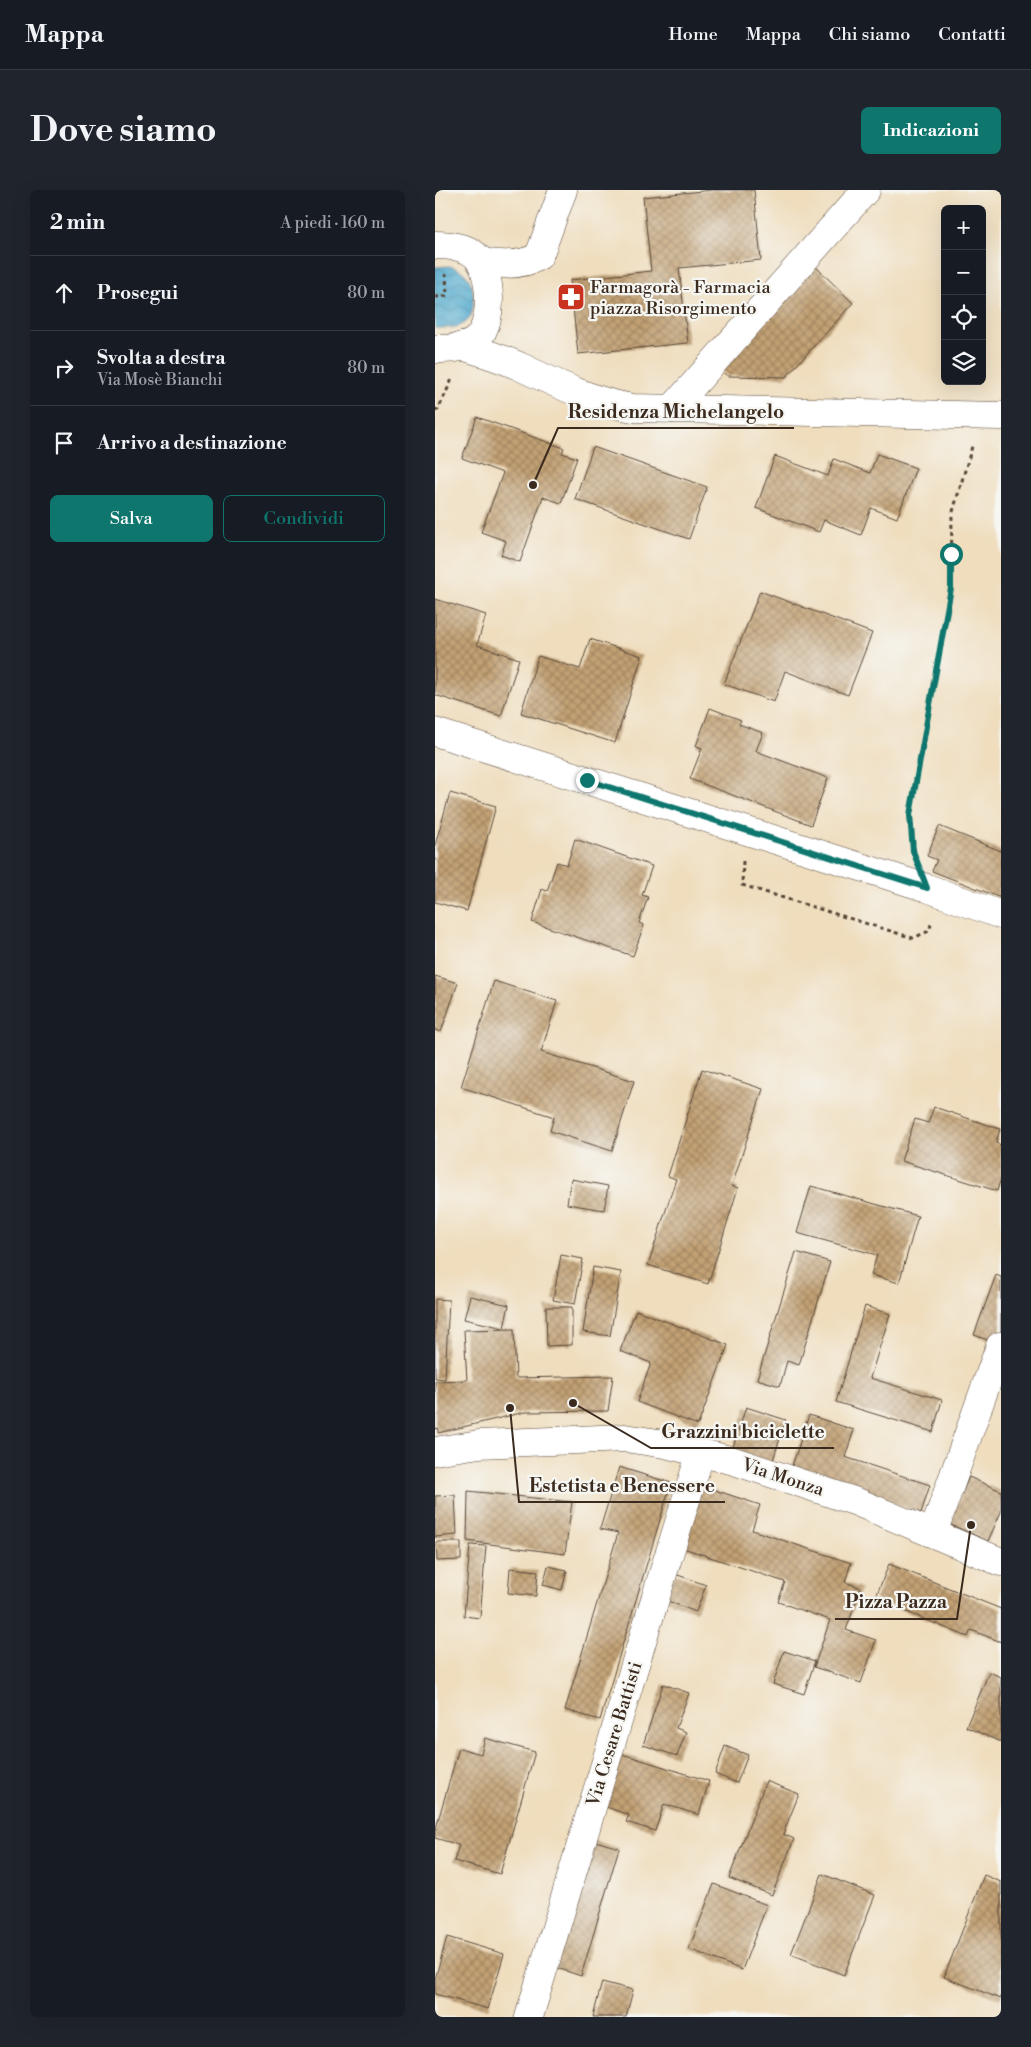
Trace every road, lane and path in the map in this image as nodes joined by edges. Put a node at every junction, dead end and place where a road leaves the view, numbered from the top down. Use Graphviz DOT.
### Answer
graph roads {
  1 [pos="563,190"];
  2 [pos="866,190"];
  3 [pos="435,245"];
  4 [pos="482,262"];
  5 [pos="487,322"];
  6 [pos="462,346"];
  7 [pos="435,350"];
  8 [pos="521,367"];
  9 [pos="672,409"];
  10 [pos="1001,416"];
  11 [pos="975,438"];
  12 [pos="435,732"];
  13 [pos="743,856"];
  14 [pos="927,888"];
  15 [pos="1001,915"];
  16 [pos="940,922"];
  17 [pos="1000,1346"];
  18 [pos="435,1451"];
  19 [pos="701,1452"];
  20 [pos="933,1533"];
  21 [pos="1001,1562"];
  22 [pos="529,2017"];
  1 -- 4 [label="street"];
  2 -- 9 [label="street"];
  3 -- 4 [label="street"];
  4 -- 5 [label="street"];
  5 -- 6 [label="street"];
  5 -- 8 [label="street"];
  6 -- 7 [label="street"];
  6 -- 8 [label="street"];
  8 -- 9 [label="street"];
  9 -- 10 [label="street"];
  11 -- 14 [label="path"];
  12 -- 14 [label="street"];
  13 -- 16 [label="path"];
  14 -- 15 [label="street"];
  17 -- 20 [label="street"];
  18 -- 19 [label="street, Via Monza"];
  19 -- 20 [label="street, Via Monza"];
  19 -- 22 [label="street, Via Cesare Battisti"];
  20 -- 21 [label="street, Via Monza"];
}
